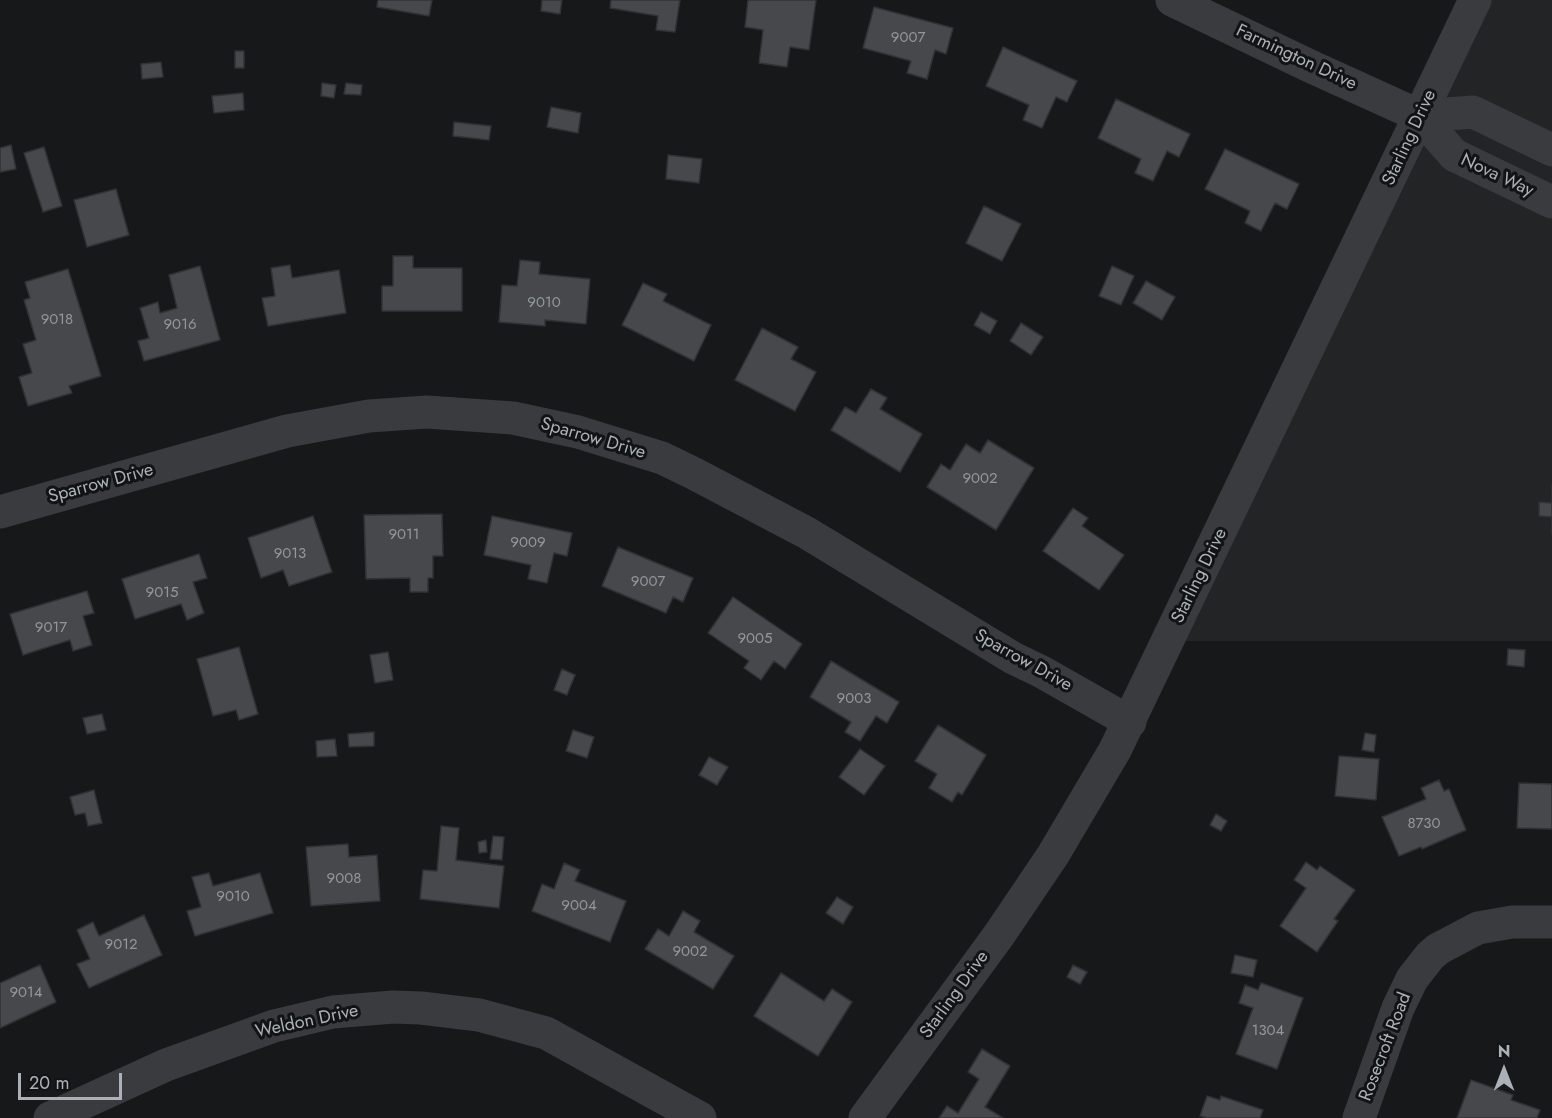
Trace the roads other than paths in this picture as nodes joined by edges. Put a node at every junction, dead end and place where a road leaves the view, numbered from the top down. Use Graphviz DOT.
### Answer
graph roads {
  1 [pos="1172,0"];
  2 [pos="1475,0"];
  3 [pos="1420,116"];
  4 [pos="1552,150"];
  5 [pos="1552,202"];
  6 [pos="0,512"];
  7 [pos="1130,722"];
  8 [pos="1552,922"];
  9 [pos="50,1118"];
  10 [pos="700,1118"];
  11 [pos="864,1118"];
  12 [pos="1359,1118"];
  1 -- 3 [label="street, Farmington Drive"];
  2 -- 3 [label="street, Starling Drive"];
  3 -- 4 [label="street"];
  3 -- 5 [label="street, Nova Way"];
  3 -- 7 [label="street, Starling Drive"];
  6 -- 7 [label="street, Sparrow Drive"];
  7 -- 11 [label="street, Starling Drive"];
  8 -- 12 [label="street, Rosecroft Road"];
  9 -- 10 [label="street, Weldon Drive"];
}
